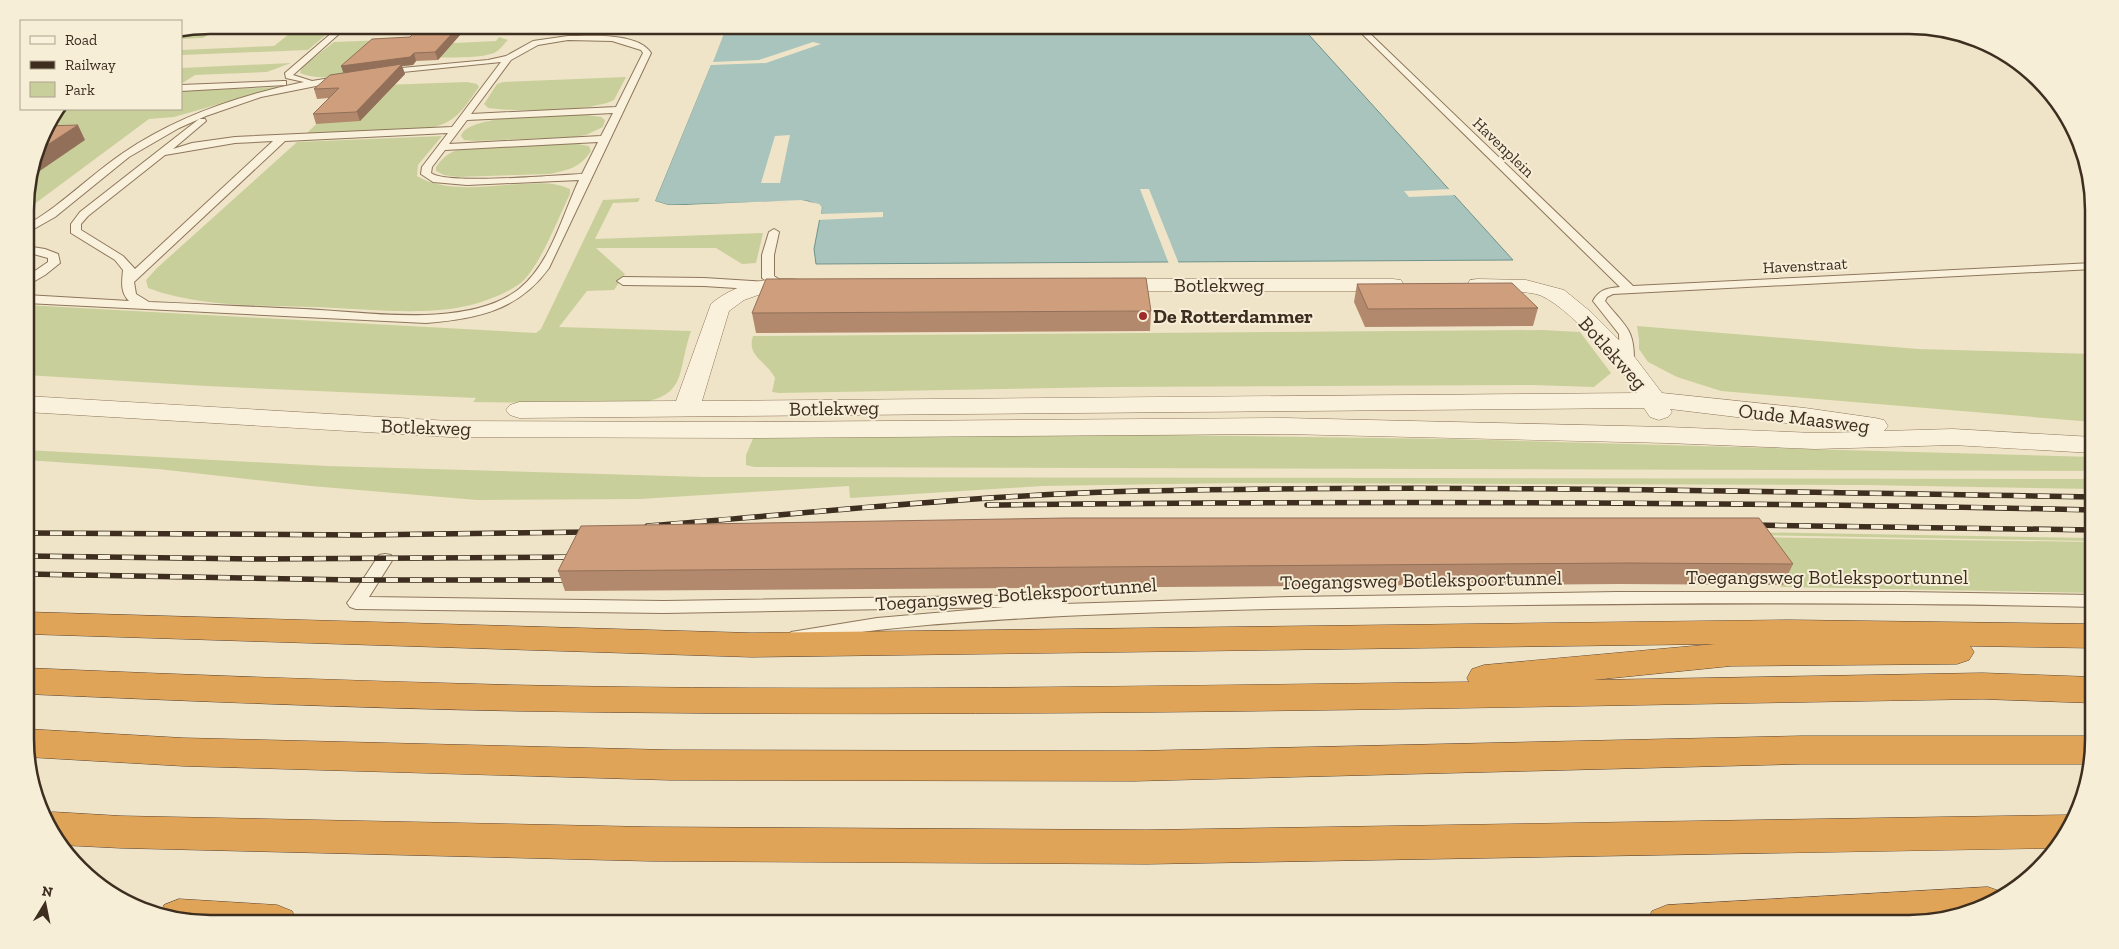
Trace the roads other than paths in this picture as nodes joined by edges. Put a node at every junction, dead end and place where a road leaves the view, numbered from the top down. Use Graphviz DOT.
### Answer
graph roads {
  1 [pos="334,34"];
  2 [pos="1366,34"];
  3 [pos="508,58"];
  4 [pos="375,74"];
  5 [pos="357,76"];
  6 [pos="317,82"];
  7 [pos="182,88"];
  8 [pos="231,104"];
  9 [pos="619,110"];
  10 [pos="465,117"];
  11 [pos="454,130"];
  12 [pos="282,138"];
  13 [pos="604,139"];
  14 [pos="442,147"];
  15 [pos="148,163"];
  16 [pos="585,177"];
  17 [pos="34,225"];
  18 [pos="774,232"];
  19 [pos="34,250"];
  20 [pos="2085,266"];
  21 [pos="34,278"];
  22 [pos="129,280"];
  23 [pos="623,282"];
  24 [pos="1412,285"];
  25 [pos="1462,285"];
  26 [pos="777,286"];
  27 [pos="818,286"];
  28 [pos="1095,286"];
  29 [pos="1630,290"];
  30 [pos="34,299"];
  31 [pos="152,306"];
  32 [pos="1627,365"];
  33 [pos="34,389"];
  34 [pos="1655,400"];
  35 [pos="34,404"];
  36 [pos="686,410"];
  37 [pos="458,420"];
  38 [pos="1667,435"];
  39 [pos="1953,437"];
  40 [pos="2085,445"];
  41 [pos="386,559"];
  42 [pos="1413,601"];
  43 [pos="2085,601"];
  44 [pos="34,623"];
  45 [pos="2085,636"];
  46 [pos="752,645"];
  47 [pos="2085,652"];
  48 [pos="34,681"];
  49 [pos="2085,690"];
  50 [pos="1280,697"];
  51 [pos="34,743"];
  52 [pos="2085,750"];
  53 [pos="58,828"];
  54 [pos="2060,831"];
  55 [pos="1965,906"];
  56 [pos="1819,915"];
  1 -- 6 [label="lane"];
  2 -- 29 [label="lane, Havenplein"];
  3 -- 4 [label="lane"];
  3 -- 9 [label="lane"];
  3 -- 10 [label="lane"];
  5 -- 6 [label="lane"];
  6 -- 7 [label="lane"];
  6 -- 8 [label="lane"];
  8 -- 15 [label="lane"];
  8 -- 17 [label="lane"];
  9 -- 10 [label="lane"];
  9 -- 13 [label="lane"];
  10 -- 11 [label="lane"];
  11 -- 12 [label="lane"];
  11 -- 14 [label="lane"];
  12 -- 15 [label="lane"];
  12 -- 22 [label="lane"];
  13 -- 14 [label="lane"];
  13 -- 16 [label="lane"];
  14 -- 16 [label="lane"];
  15 -- 22 [label="lane"];
  16 -- 31 [label="lane"];
  18 -- 26 [label="lane"];
  19 -- 21 [label="lane"];
  20 -- 29 [label="lane, Havenstraat"];
  22 -- 31 [label="lane"];
  23 -- 26 [label="lane"];
  24 -- 28 [label="street, Botlekweg"];
  25 -- 32 [label="street, Botlekweg"];
  26 -- 27 [label="street"];
  26 -- 36 [label="street"];
  29 -- 32 [label="lane, Havenstraat"];
  30 -- 31 [label="lane"];
  32 -- 34 [label="street, Botlekweg"];
  33 -- 37 [label="street, Botlekweg"];
  34 -- 36 [label="street, Botlekweg"];
  34 -- 38 [label="street"];
  34 -- 39 [label="street, Oude Maasweg"];
  35 -- 37 [label="street, Botlekweg"];
  36 -- 37 [label="street, Botlekweg"];
  37 -- 38 [label="street, Botlekweg"];
  38 -- 39 [label="street, Oude Maasweg"];
  39 -- 40 [label="street, Oude Maasweg"];
  41 -- 42 [label="lane"];
  42 -- 43 [label="lane, Toegangsweg Botlekspoortunnel"];
  42 -- 46 [label="lane, Toegangsweg Botlekspoortunnel"];
  44 -- 46 [label="highway"];
  45 -- 46 [label="highway"];
  47 -- 50 [label="highway"];
  48 -- 50 [label="highway"];
  49 -- 50 [label="highway"];
  51 -- 52 [label="highway"];
  53 -- 54 [label="highway"];
  55 -- 56 [label="highway"];
}
